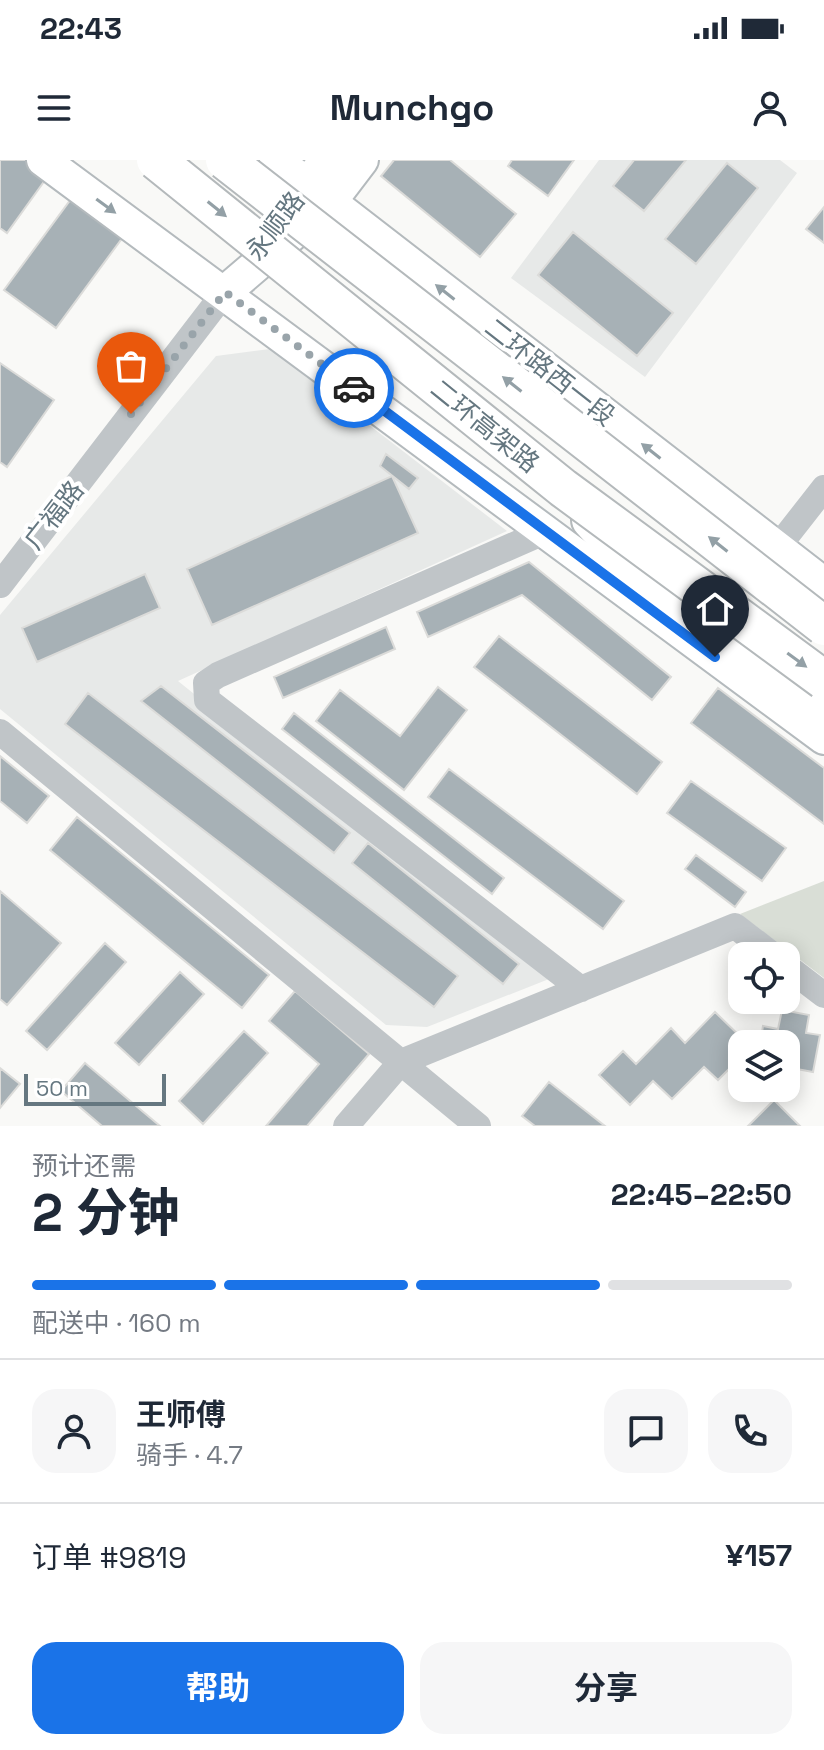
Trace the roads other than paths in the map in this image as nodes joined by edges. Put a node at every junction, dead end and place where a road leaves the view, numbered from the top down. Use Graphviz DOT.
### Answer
graph roads {
  1 [pos="43,160"];
  2 [pos="156,160"];
  3 [pos="225,160"];
  4 [pos="276,160"];
  5 [pos="362,160"];
  6 [pos="321,182"];
  7 [pos="225,292"];
  8 [pos="563,488"];
  9 [pos="824,488"];
  10 [pos="546,531"];
  11 [pos="777,548"];
  12 [pos="824,584"];
  13 [pos="0,585"];
  14 [pos="824,626"];
  15 [pos="824,680"];
  16 [pos="824,714"];
  17 [pos="0,732"];
  18 [pos="824,738"];
  19 [pos="756,942"];
  20 [pos="800,977"];
  21 [pos="581,989"];
  22 [pos="824,995"];
  23 [pos="401,1062"];
  24 [pos="346,1126"];
  25 [pos="478,1126"];
  1 -- 7 [label="main road, one-way"];
  2 -- 8 [label="highway, 二环高架路, one-way, bridge"];
  14 -- 3 [label="highway, 二环高架路, one-way, bridge"];
  4 -- 6 [label="main road, 二环路西一段"];
  5 -- 6 [label="main road, 永顺路"];
  6 -- 7 [label="main road, 永顺路"];
  11 -- 6 [label="main road, 二环路西一段, one-way"];
  7 -- 10 [label="main road"];
  7 -- 13 [label="street, 广福路"];
  8 -- 15 [label="highway, 二环高架路, one-way, bridge"];
  8 -- 16 [label="highway, bridge"];
  9 -- 11 [label="street"];
  10 -- 18 [label="main road"];
  10 -- 21 [label="street"];
  11 -- 12 [label="main road, 二环路西一段"];
  17 -- 23 [label="street"];
  19 -- 21 [label="street"];
  20 -- 22 [label="street"];
  21 -- 23 [label="street"];
  23 -- 24 [label="street"];
  23 -- 25 [label="street"];
}
